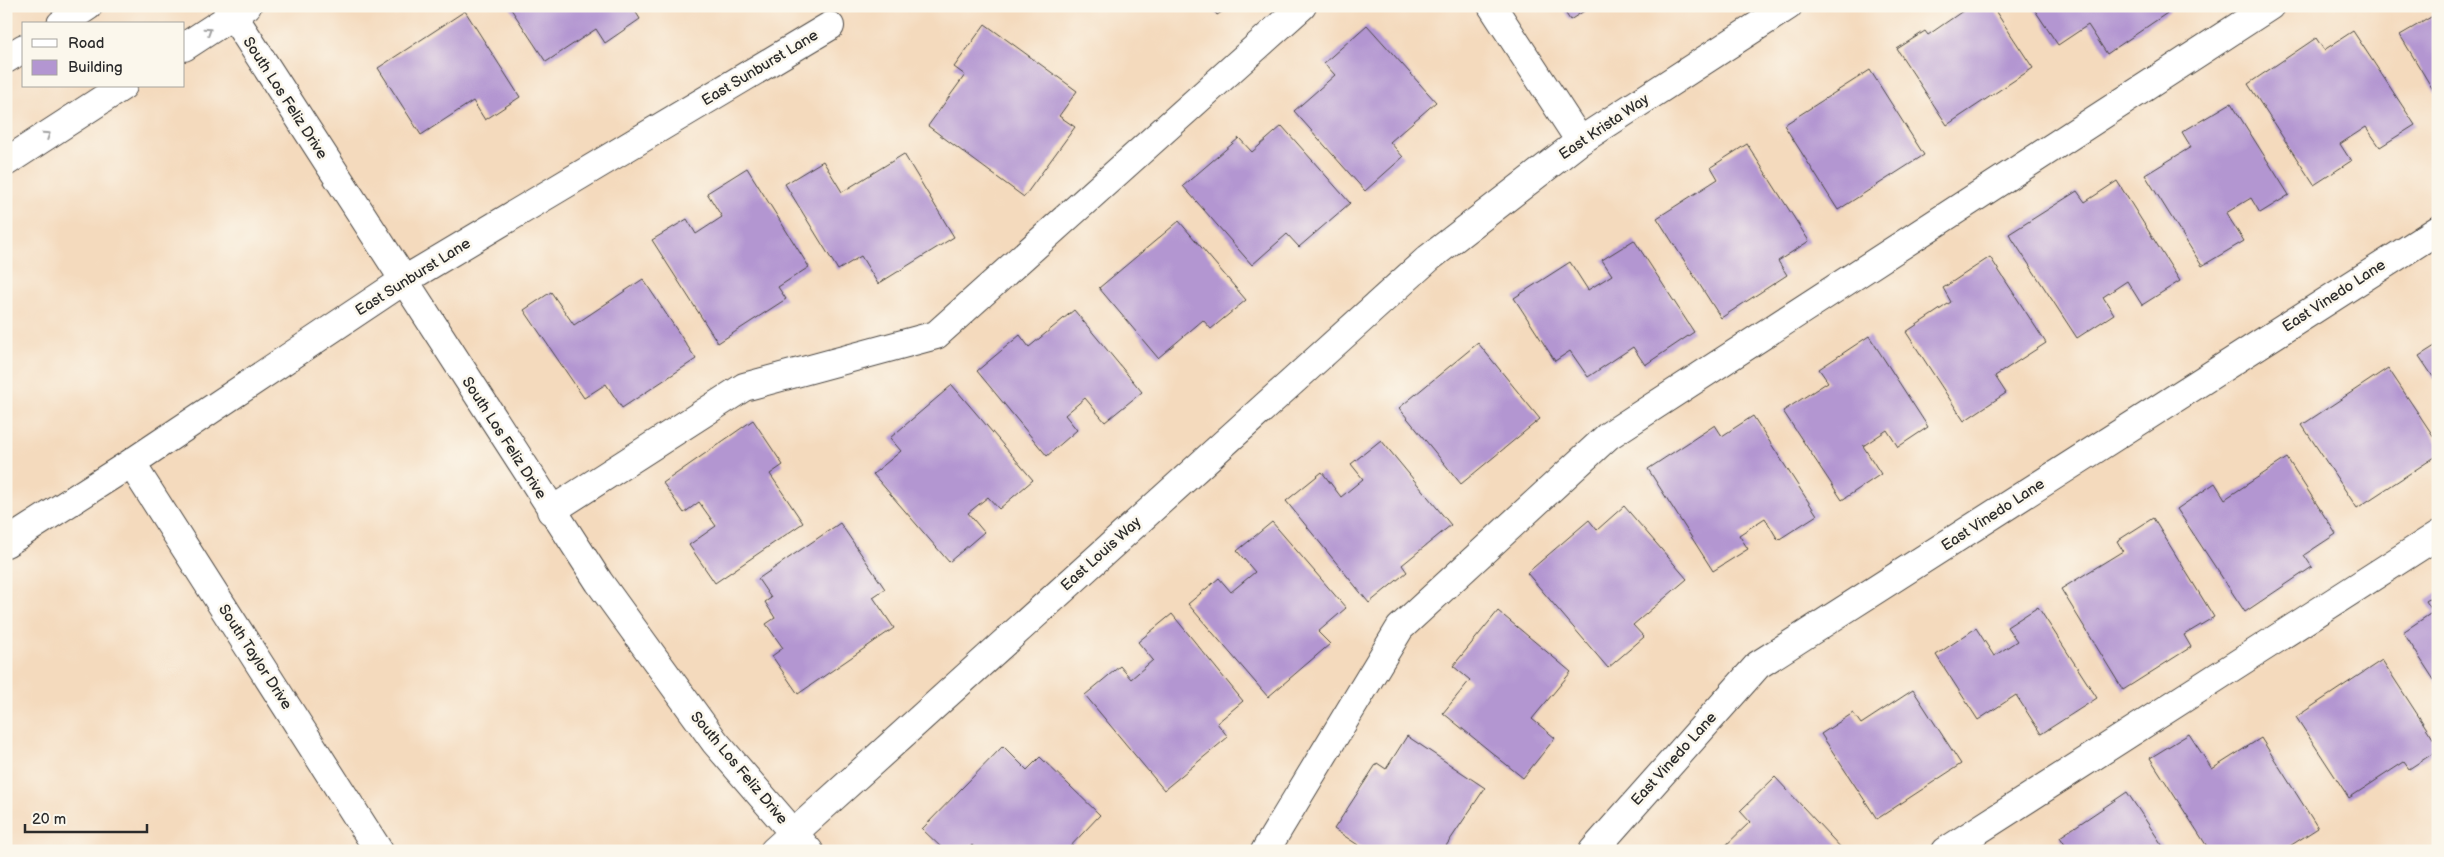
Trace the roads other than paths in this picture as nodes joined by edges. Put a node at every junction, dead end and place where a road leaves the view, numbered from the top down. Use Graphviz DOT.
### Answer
graph roads {
  1 [pos="88,6"];
  2 [pos="1302,6"];
  3 [pos="1492,6"];
  4 [pos="1788,6"];
  5 [pos="2270,6"];
  6 [pos="235,9"];
  7 [pos="64,22"];
  8 [pos="830,26"];
  9 [pos="185,46"];
  10 [pos="22,49"];
  11 [pos="6,59"];
  12 [pos="119,88"];
  13 [pos="1580,141"];
  14 [pos="6,162"];
  15 [pos="2438,230"];
  16 [pos="1429,258"];
  17 [pos="403,281"];
  18 [pos="131,463"];
  19 [pos="552,511"];
  20 [pos="2438,535"];
  21 [pos="6,543"];
  22 [pos="792,845"];
  23 [pos="379,851"];
  24 [pos="1265,851"];
  25 [pos="1593,851"];
  26 [pos="1946,851"];
  1 -- 7 [label="street"];
  2 -- 19 [label="street"];
  3 -- 13 [label="street"];
  4 -- 13 [label="street, East Krista Way"];
  5 -- 24 [label="street"];
  9 -- 6 [label="street, one-way"];
  6 -- 17 [label="street, South Los Feliz Drive"];
  8 -- 17 [label="street, East Sunburst Lane"];
  10 -- 11 [label="street"];
  14 -- 12 [label="street, one-way"];
  13 -- 16 [label="street, East Krista Way"];
  15 -- 25 [label="street, East Vinedo Lane"];
  16 -- 22 [label="street, East Louis Way"];
  17 -- 18 [label="street, East Sunburst Lane"];
  17 -- 19 [label="street, South Los Feliz Drive"];
  18 -- 21 [label="street, East Sunburst Lane"];
  18 -- 23 [label="street, South Taylor Drive"];
  19 -- 22 [label="street, South Los Feliz Drive"];
  20 -- 26 [label="street"];
}
